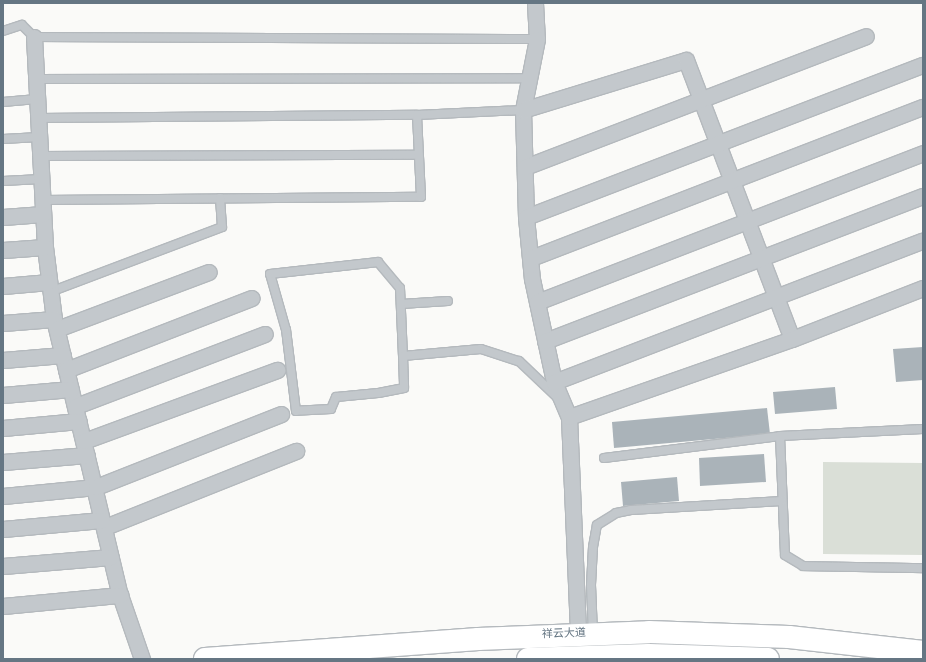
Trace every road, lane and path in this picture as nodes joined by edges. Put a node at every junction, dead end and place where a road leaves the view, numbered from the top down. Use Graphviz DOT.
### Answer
graph roads {
  1 [pos="535,3"];
  2 [pos="3,31"];
  3 [pos="866,36"];
  4 [pos="34,37"];
  5 [pos="537,40"];
  6 [pos="923,65"];
  7 [pos="530,78"];
  8 [pos="36,79"];
  9 [pos="701,99"];
  10 [pos="37,100"];
  11 [pos="3,102"];
  12 [pos="923,107"];
  13 [pos="523,110"];
  14 [pos="417,116"];
  15 [pos="38,118"];
  16 [pos="39,137"];
  17 [pos="3,138"];
  18 [pos="718,144"];
  19 [pos="923,154"];
  20 [pos="418,155"];
  21 [pos="40,156"];
  22 [pos="525,167"];
  23 [pos="41,178"];
  24 [pos="732,180"];
  25 [pos="3,181"];
  26 [pos="923,196"];
  27 [pos="220,198"];
  28 [pos="42,207"];
  29 [pos="3,217"];
  30 [pos="526,217"];
  31 [pos="748,221"];
  32 [pos="923,240"];
  33 [pos="45,247"];
  34 [pos="3,250"];
  35 [pos="531,258"];
  36 [pos="762,258"];
  37 [pos="209,272"];
  38 [pos="3,286"];
  39 [pos="49,287"];
  40 [pos="923,288"];
  41 [pos="776,296"];
  42 [pos="252,298"];
  43 [pos="448,301"];
  44 [pos="537,302"];
  45 [pos="401,304"];
  46 [pos="3,323"];
  47 [pos="56,324"];
  48 [pos="265,334"];
  49 [pos="792,339"];
  50 [pos="545,341"];
  51 [pos="63,354"];
  52 [pos="403,356"];
  53 [pos="3,360"];
  54 [pos="66,370"];
  55 [pos="277,370"];
  56 [pos="554,382"];
  57 [pos="71,389"];
  58 [pos="3,395"];
  59 [pos="76,406"];
  60 [pos="566,410"];
  61 [pos="281,414"];
  62 [pos="79,421"];
  63 [pos="3,428"];
  64 [pos="923,429"];
  65 [pos="780,436"];
  66 [pos="86,448"];
  67 [pos="296,451"];
  68 [pos="604,458"];
  69 [pos="3,462"];
  70 [pos="96,487"];
  71 [pos="3,496"];
  72 [pos="782,501"];
  73 [pos="104,523"];
  74 [pos="3,528"];
  75 [pos="111,557"];
  76 [pos="3,566"];
  77 [pos="923,568"];
  78 [pos="120,595"];
  79 [pos="3,606"];
  80 [pos="586,633"];
  81 [pos="923,652"];
  82 [pos="729,658"];
  83 [pos="142,659"];
  84 [pos="205,659"];
  85 [pos="528,659"];
  86 [pos="768,659"];
  1 -- 5 [label="street"];
  2 -- 4 [label="lane"];
  3 -- 9 [label="street"];
  4 -- 5 [label="lane"];
  4 -- 8 [label="street"];
  5 -- 7 [label="street"];
  6 -- 18 [label="street"];
  7 -- 8 [label="lane"];
  7 -- 13 [label="street"];
  8 -- 10 [label="street"];
  9 -- 13 [label="street"];
  9 -- 18 [label="street"];
  9 -- 22 [label="street"];
  10 -- 11 [label="lane"];
  10 -- 15 [label="street"];
  12 -- 24 [label="street"];
  13 -- 14 [label="lane"];
  13 -- 22 [label="street"];
  14 -- 15 [label="lane"];
  14 -- 20 [label="lane"];
  15 -- 16 [label="street"];
  16 -- 17 [label="lane"];
  16 -- 21 [label="street"];
  18 -- 24 [label="street"];
  18 -- 30 [label="street"];
  19 -- 31 [label="street"];
  20 -- 21 [label="lane"];
  20 -- 27 [label="lane"];
  21 -- 23 [label="street"];
  22 -- 30 [label="street"];
  23 -- 25 [label="lane"];
  23 -- 28 [label="street"];
  24 -- 31 [label="street"];
  24 -- 35 [label="street"];
  26 -- 36 [label="street"];
  27 -- 28 [label="lane"];
  27 -- 39 [label="lane"];
  28 -- 29 [label="street"];
  28 -- 33 [label="street"];
  30 -- 35 [label="street"];
  31 -- 36 [label="street"];
  31 -- 44 [label="street"];
  32 -- 41 [label="street"];
  33 -- 34 [label="street"];
  33 -- 39 [label="street"];
  35 -- 44 [label="street"];
  36 -- 41 [label="street"];
  36 -- 50 [label="street"];
  37 -- 47 [label="street"];
  38 -- 39 [label="street"];
  39 -- 47 [label="street"];
  40 -- 49 [label="street"];
  41 -- 49 [label="street"];
  41 -- 56 [label="street"];
  42 -- 54 [label="street"];
  43 -- 45 [label="lane"];
  44 -- 50 [label="street"];
  45 -- 52 [label="lane"];
  45 -- 52 [label="lane"];
  46 -- 47 [label="street"];
  47 -- 51 [label="street"];
  48 -- 59 [label="street"];
  49 -- 60 [label="street"];
  50 -- 56 [label="street"];
  51 -- 53 [label="street"];
  51 -- 54 [label="street"];
  52 -- 60 [label="lane"];
  54 -- 57 [label="street"];
  55 -- 66 [label="street"];
  56 -- 60 [label="street"];
  57 -- 58 [label="street"];
  57 -- 59 [label="street"];
  59 -- 62 [label="street"];
  60 -- 80 [label="street"];
  61 -- 70 [label="street"];
  62 -- 63 [label="street"];
  62 -- 66 [label="street"];
  64 -- 65 [label="lane"];
  65 -- 68 [label="lane"];
  65 -- 72 [label="lane"];
  66 -- 69 [label="street"];
  66 -- 70 [label="street"];
  67 -- 73 [label="street"];
  70 -- 71 [label="street"];
  70 -- 73 [label="street"];
  72 -- 77 [label="lane"];
  72 -- 80 [label="lane"];
  73 -- 74 [label="street"];
  73 -- 75 [label="street"];
  75 -- 76 [label="street"];
  75 -- 78 [label="street"];
  78 -- 79 [label="street"];
  78 -- 83 [label="street"];
  80 -- 81 [label="highway, 祥云大道"];
  80 -- 84 [label="highway, 祥云大道"];
  82 -- 85 [label="highway, 祥云大道"];
  82 -- 86 [label="highway, 祥云大道"];
}
